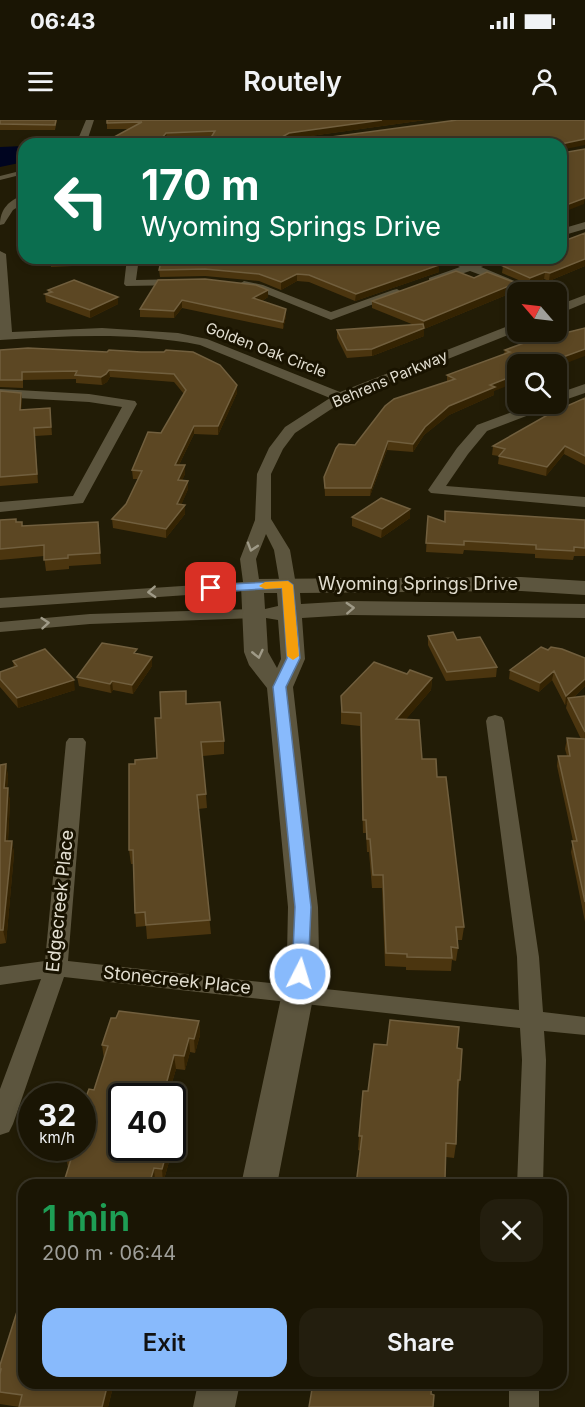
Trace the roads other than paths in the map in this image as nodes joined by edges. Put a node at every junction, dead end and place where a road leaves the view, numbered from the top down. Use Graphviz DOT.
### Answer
graph roads {
  1 [pos="90,120"];
  2 [pos="83,138"];
  3 [pos="18,174"];
  4 [pos="0,178"];
  5 [pos="18,202"];
  6 [pos="0,222"];
  7 [pos="585,225"];
  8 [pos="567,231"];
  9 [pos="0,254"];
  10 [pos="132,264"];
  11 [pos="464,264"];
  12 [pos="480,264"];
  13 [pos="472,267"];
  14 [pos="195,282"];
  15 [pos="509,282"];
  16 [pos="227,284"];
  17 [pos="2,293"];
  18 [pos="585,299"];
  19 [pos="567,304"];
  20 [pos="567,308"];
  21 [pos="585,312"];
  22 [pos="507,330"];
  23 [pos="3,336"];
  24 [pos="585,388"];
  25 [pos="0,393"];
  26 [pos="567,395"];
  27 [pos="340,397"];
  28 [pos="519,414"];
  29 [pos="585,502"];
  30 [pos="0,507"];
  31 [pos="263,520"];
  32 [pos="288,585"];
  33 [pos="252,586"];
  34 [pos="585,588"];
  35 [pos="0,603"];
  36 [pos="585,611"];
  37 [pos="291,612"];
  38 [pos="253,614"];
  39 [pos="0,627"];
  40 [pos="280,687"];
  41 [pos="495,721"];
  42 [pos="76,742"];
  43 [pos="56,968"];
  44 [pos="0,976"];
  45 [pos="298,993"];
  46 [pos="532,1019"];
  47 [pos="585,1026"];
  48 [pos="0,1124"];
  49 [pos="260,1179"];
  50 [pos="530,1179"];
  51 [pos="218,1389"];
  52 [pos="524,1389"];
  53 [pos="214,1407"];
  54 [pos="524,1407"];
  1 -- 2 [label="street"];
  3 -- 4 [label="lane"];
  5 -- 6 [label="street"];
  7 -- 8 [label="street"];
  9 -- 17 [label="street"];
  10 -- 14 [label="street"];
  11 -- 13 [label="street"];
  12 -- 13 [label="street"];
  13 -- 15 [label="street"];
  13 -- 16 [label="street"];
  17 -- 23 [label="street"];
  18 -- 19 [label="street"];
  20 -- 21 [label="street"];
  22 -- 27 [label="street, Behrens Parkway"];
  23 -- 27 [label="street, Golden Oak Circle"];
  24 -- 26 [label="street"];
  25 -- 30 [label="street"];
  27 -- 31 [label="street, Behrens Parkway"];
  28 -- 29 [label="street"];
  31 -- 32 [label="street"];
  31 -- 33 [label="street, Behrens Parkway, one-way"];
  32 -- 33 [label="street, Wyoming Springs Drive"];
  32 -- 34 [label="street, Wyoming Springs Drive"];
  32 -- 37 [label="street"];
  33 -- 35 [label="street, Wyoming Springs Drive, one-way"];
  33 -- 38 [label="street, Behrens Parkway"];
  37 -- 36 [label="street, Wyoming Springs Drive, one-way"];
  37 -- 38 [label="street, Wyoming Springs Drive"];
  37 -- 40 [label="street"];
  39 -- 38 [label="street, Wyoming Springs Drive, one-way"];
  38 -- 40 [label="street, Behrens Parkway, one-way"];
  40 -- 45 [label="street"];
  41 -- 46 [label="street"];
  42 -- 43 [label="street, Edgecreek Place"];
  43 -- 44 [label="street, Stonecreek Place"];
  43 -- 45 [label="street, Stonecreek Place"];
  43 -- 48 [label="street, Edgecreek Place"];
  45 -- 46 [label="street, Stonecreek Place"];
  45 -- 49 [label="street"];
  46 -- 47 [label="street, Stonecreek Place"];
  46 -- 50 [label="street"];
  51 -- 53 [label="street"];
  52 -- 54 [label="street"];
}
